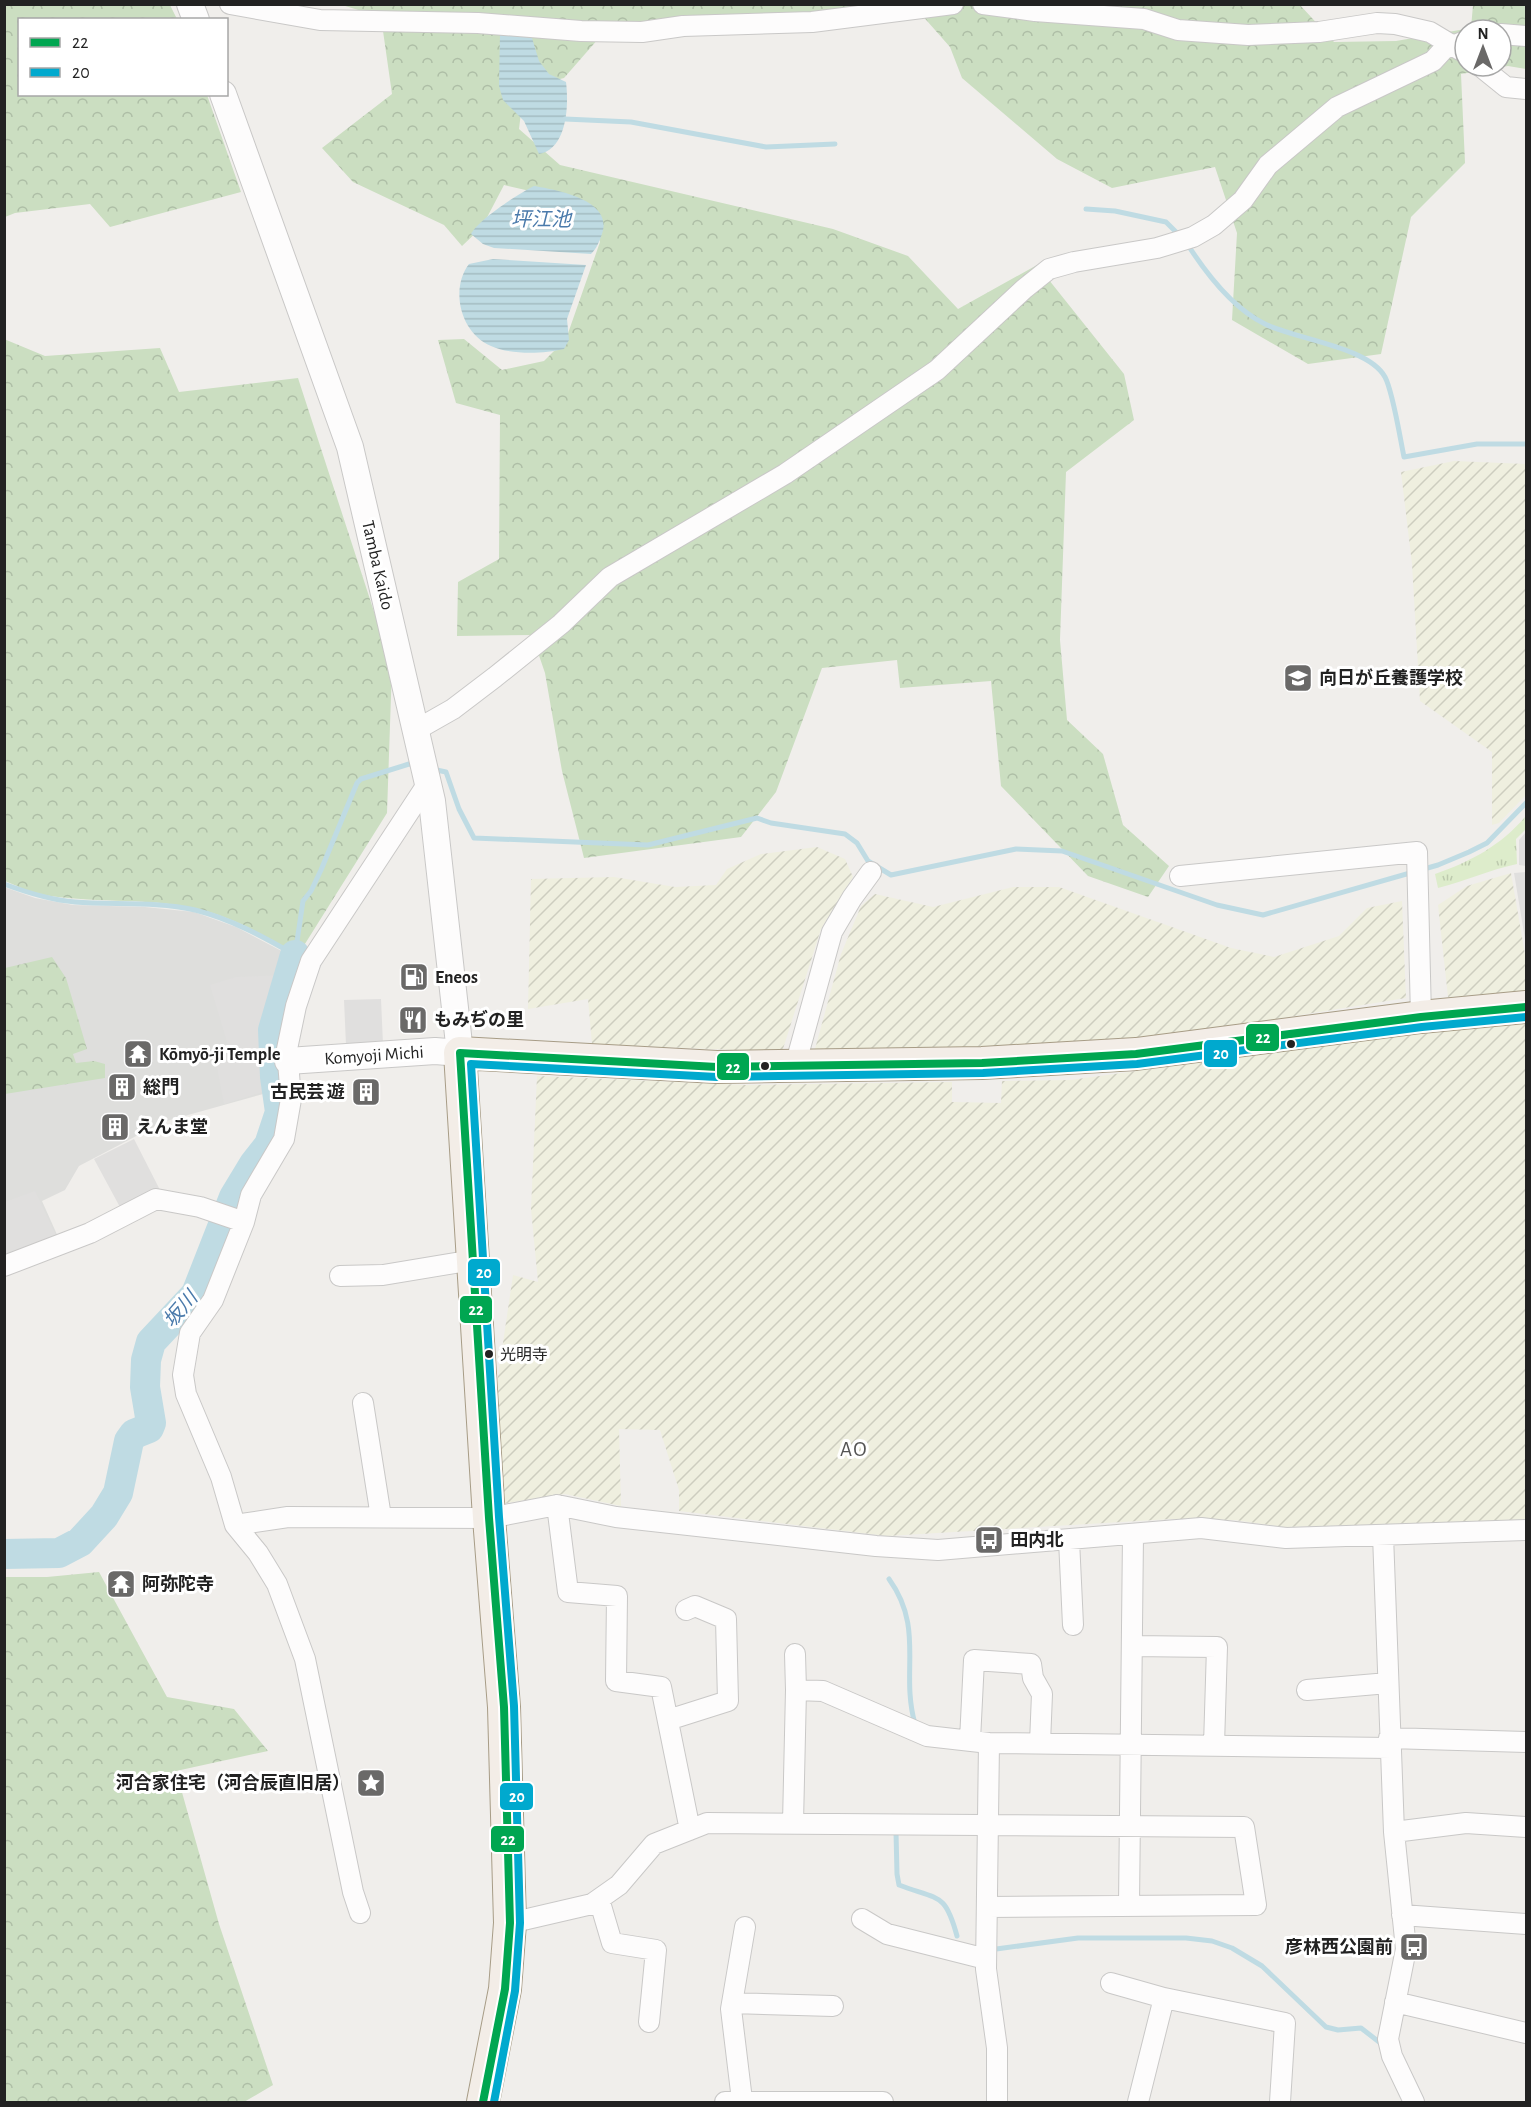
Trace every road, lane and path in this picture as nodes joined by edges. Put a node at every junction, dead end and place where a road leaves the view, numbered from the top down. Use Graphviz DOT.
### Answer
graph roads {
  1 [pos="230,4"];
  2 [pos="953,4"];
  3 [pos="984,4"];
  4 [pos="1453,42"];
  5 [pos="1453,47"];
  6 [pos="1495,78"];
  7 [pos="1527,89"];
  8 [pos="224,96"];
  9 [pos="416,730"];
  10 [pos="428,783"];
  11 [pos="871,872"];
  12 [pos="1180,876"];
  13 [pos="1527,1007"];
  14 [pos="1420,1017"];
  15 [pos="460,1053"];
  16 [pos="288,1061"];
  17 [pos="795,1066"];
  18 [pos="232,1218"];
  19 [pos="473,1260"];
  20 [pos="4,1266"];
  21 [pos="340,1276"];
  22 [pos="363,1403"];
  23 [pos="557,1505"];
  24 [pos="381,1517"];
  25 [pos="489,1518"];
  26 [pos="235,1525"];
  27 [pos="1527,1530"];
  28 [pos="1133,1535"];
  29 [pos="1383,1535"];
  30 [pos="1069,1540"];
  31 [pos="686,1610"];
  32 [pos="1072,1625"];
  33 [pos="1132,1646"];
  34 [pos="795,1654"];
  35 [pos="1388,1683"];
  36 [pos="796,1690"];
  37 [pos="1307,1690"];
  38 [pos="668,1720"];
  39 [pos="979,1742"];
  40 [pos="1527,1742"];
  41 [pos="1040,1743"];
  42 [pos="1390,1743"];
  43 [pos="1131,1744"];
  44 [pos="1214,1746"];
  45 [pos="793,1822"];
  46 [pos="988,1823"];
  47 [pos="1131,1825"];
  48 [pos="1527,1827"];
  49 [pos="690,1830"];
  50 [pos="1394,1832"];
  51 [pos="598,1899"];
  52 [pos="1129,1906"];
  53 [pos="988,1908"];
  54 [pos="360,1913"];
  55 [pos="1402,1915"];
  56 [pos="862,1919"];
  57 [pos="510,1923"];
  58 [pos="1527,1924"];
  59 [pos="745,1927"];
  60 [pos="986,1959"];
  61 [pos="1111,1983"];
  62 [pos="1164,1998"];
  63 [pos="1395,2002"];
  64 [pos="732,2003"];
  65 [pos="833,2006"];
  66 [pos="649,2022"];
  67 [pos="1527,2032"];
  68 [pos="733,2102"];
  69 [pos="483,2103"];
  70 [pos="883,2103"];
  71 [pos="997,2103"];
  72 [pos="1138,2103"];
  73 [pos="1280,2103"];
  74 [pos="1414,2103"];
  1 -- 2 [label="street"];
  3 -- 4 [label="street"];
  5 -- 9 [label="street"];
  6 -- 7 [label="street"];
  8 -- 9 [label="street, Tamba Kaido"];
  9 -- 10 [label="street, Tamba Kaido"];
  10 -- 15 [label="street, Tamba Kaido"];
  10 -- 16 [label="street"];
  11 -- 17 [label="street"];
  12 -- 14 [label="street"];
  13 -- 14 [label="main road"];
  14 -- 17 [label="main road"];
  15 -- 16 [label="street, Komyoji Michi"];
  15 -- 17 [label="main road"];
  15 -- 19 [label="main road"];
  16 -- 18 [label="street"];
  18 -- 20 [label="street"];
  18 -- 26 [label="street"];
  19 -- 21 [label="street"];
  19 -- 25 [label="main road"];
  22 -- 24 [label="street"];
  23 -- 25 [label="street"];
  23 -- 30 [label="street"];
  23 -- 38 [label="street"];
  24 -- 25 [label="street"];
  24 -- 26 [label="street"];
  25 -- 57 [label="main road"];
  26 -- 54 [label="street"];
  27 -- 29 [label="street"];
  28 -- 29 [label="street"];
  28 -- 30 [label="street"];
  28 -- 33 [label="street"];
  29 -- 35 [label="street"];
  30 -- 32 [label="street"];
  31 -- 38 [label="street"];
  33 -- 43 [label="street"];
  33 -- 44 [label="street"];
  34 -- 36 [label="street"];
  35 -- 37 [label="street"];
  35 -- 42 [label="street"];
  36 -- 39 [label="street"];
  36 -- 45 [label="street"];
  38 -- 49 [label="street"];
  39 -- 41 [label="street"];
  39 -- 41 [label="street"];
  39 -- 46 [label="street"];
  40 -- 42 [label="street"];
  41 -- 43 [label="street"];
  42 -- 44 [label="street"];
  42 -- 50 [label="street"];
  43 -- 44 [label="street"];
  43 -- 47 [label="street"];
  45 -- 46 [label="street"];
  45 -- 49 [label="street"];
  46 -- 47 [label="street"];
  46 -- 53 [label="street"];
  47 -- 52 [label="street"];
  47 -- 52 [label="street"];
  48 -- 50 [label="street"];
  49 -- 51 [label="street"];
  50 -- 55 [label="street"];
  51 -- 57 [label="street"];
  51 -- 66 [label="street"];
  52 -- 53 [label="street"];
  53 -- 60 [label="street"];
  55 -- 58 [label="street"];
  55 -- 63 [label="street"];
  56 -- 60 [label="street"];
  57 -- 69 [label="main road"];
  59 -- 64 [label="street"];
  60 -- 71 [label="street"];
  61 -- 62 [label="street"];
  62 -- 72 [label="street"];
  62 -- 73 [label="street"];
  63 -- 67 [label="street"];
  63 -- 74 [label="street"];
  64 -- 65 [label="street"];
  64 -- 68 [label="street"];
  68 -- 70 [label="street"];
}
